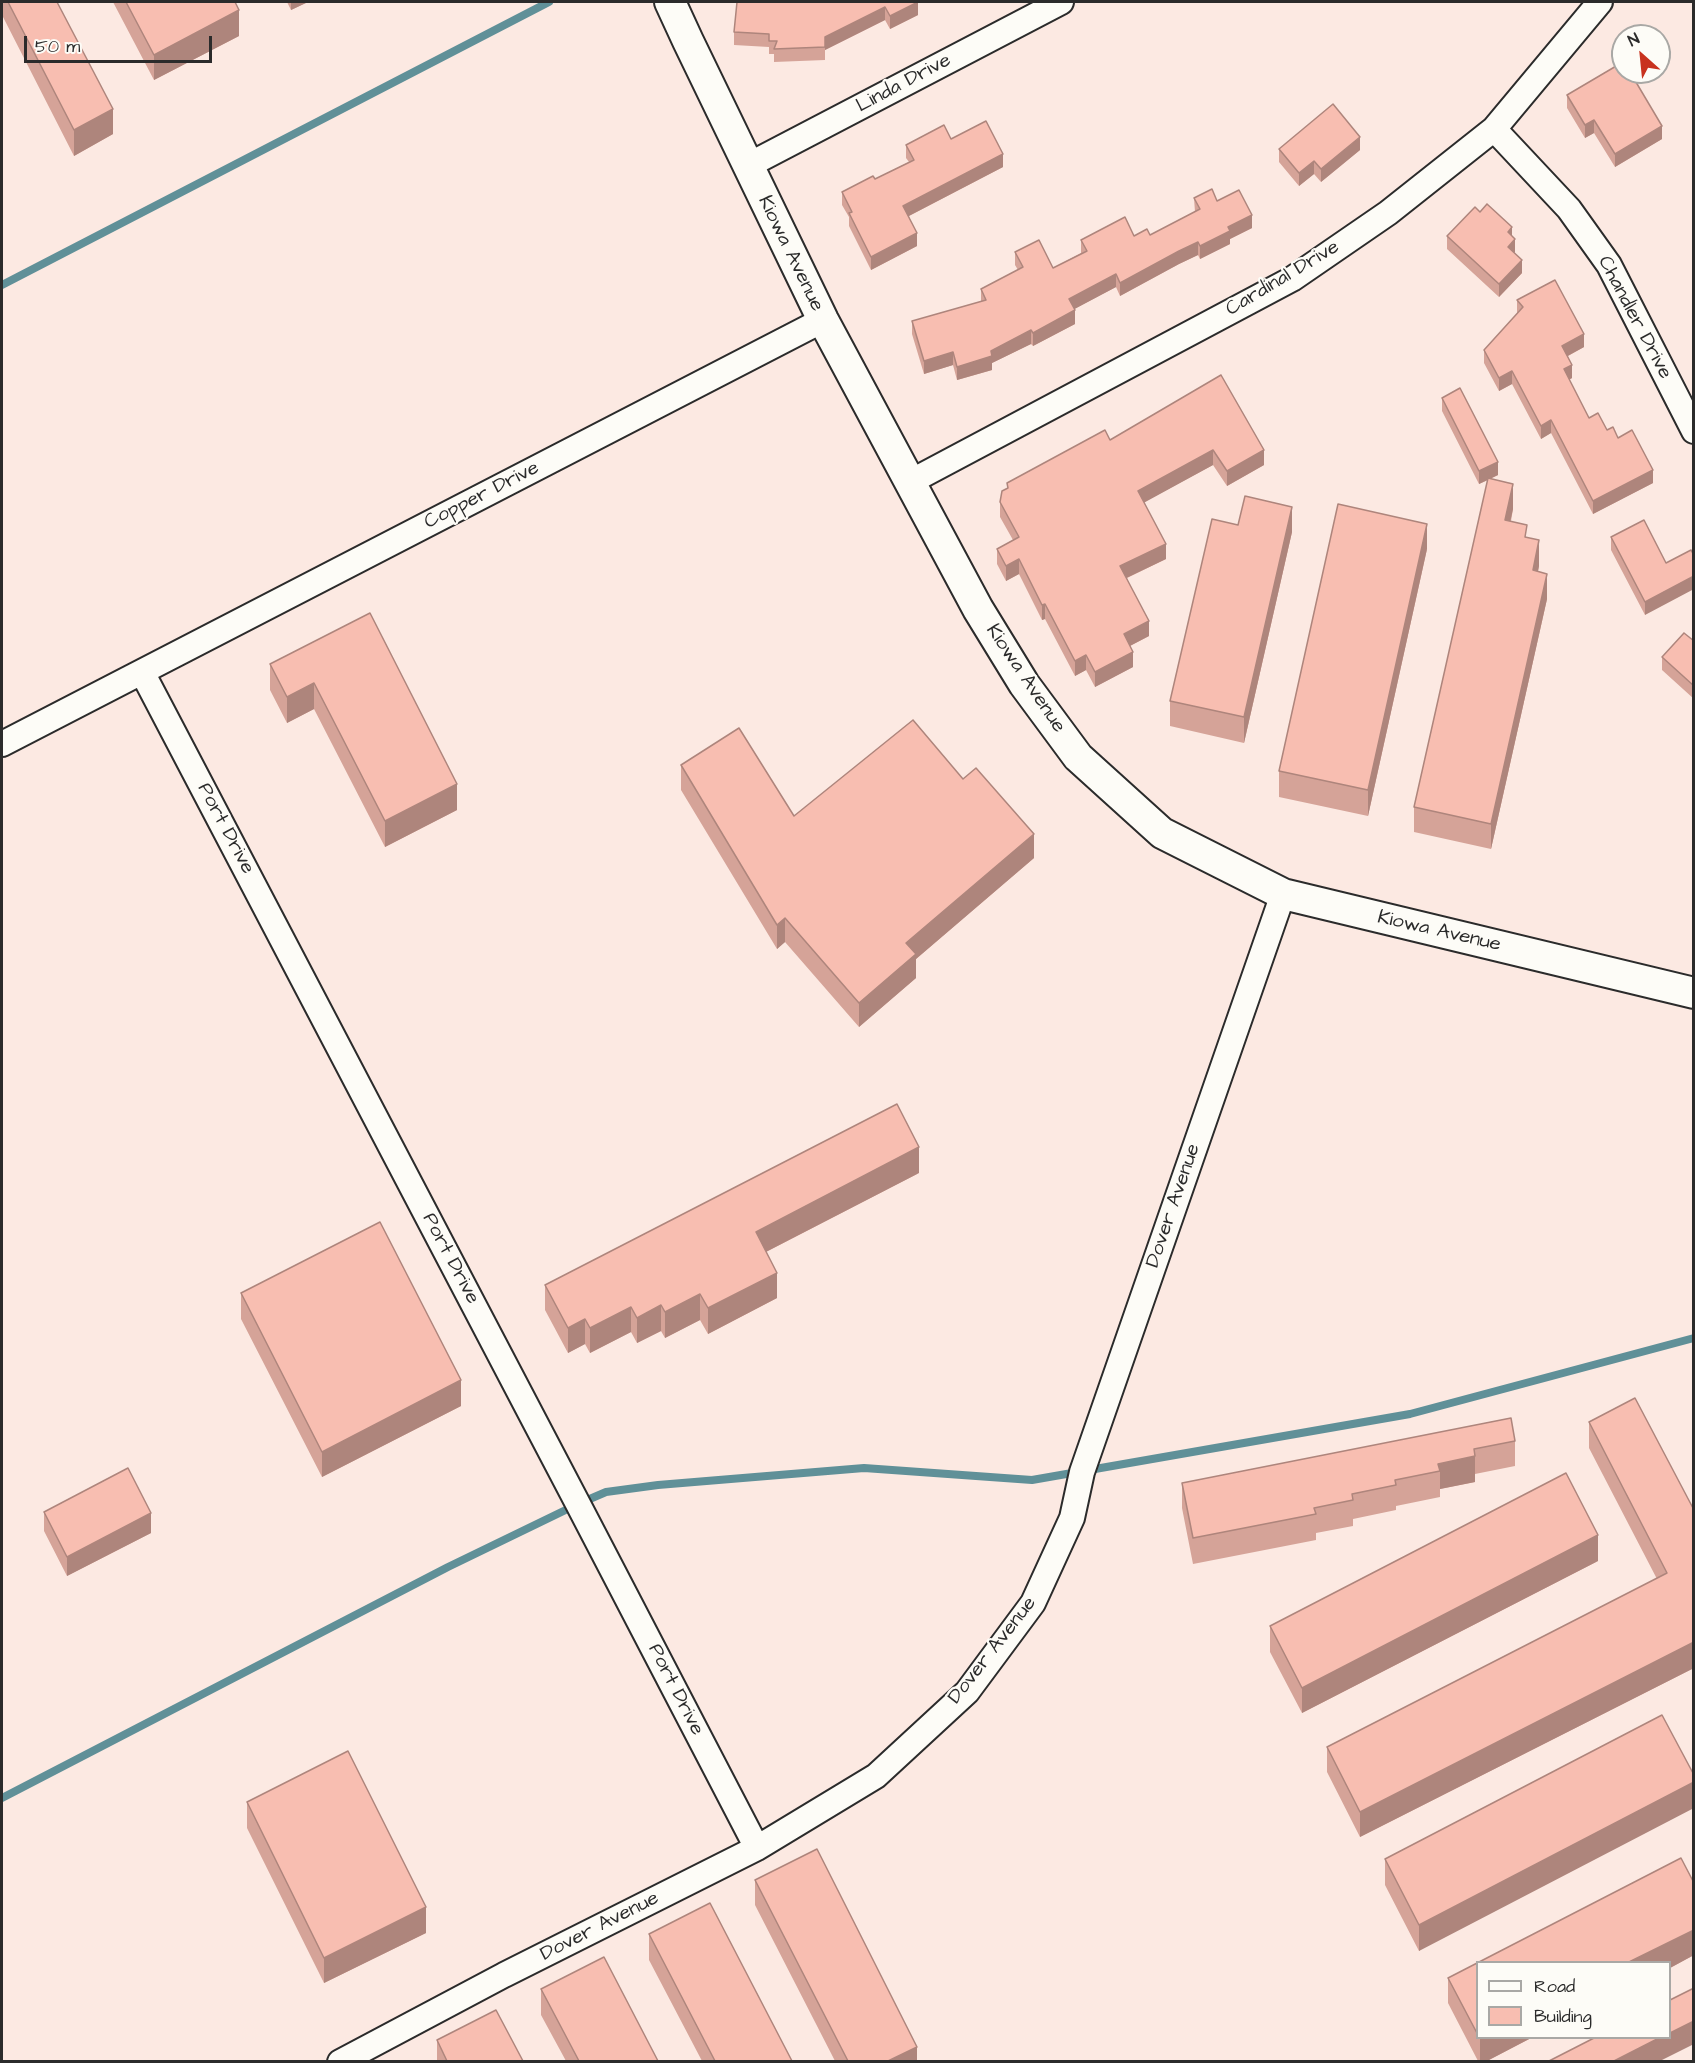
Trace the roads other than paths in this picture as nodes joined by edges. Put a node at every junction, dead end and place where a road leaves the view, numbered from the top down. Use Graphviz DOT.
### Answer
graph roads {
  1 [pos="670,2"];
  2 [pos="1061,2"];
  3 [pos="1600,2"];
  4 [pos="1494,129"];
  5 [pos="747,166"];
  6 [pos="823,320"];
  7 [pos="1694,431"];
  8 [pos="910,482"];
  9 [pos="142,672"];
  10 [pos="2,744"];
  11 [pos="1282,894"];
  12 [pos="1694,993"];
  13 [pos="757,1848"];
  14 [pos="340,2061"];
  1 -- 5 [label="street, Kiowa Avenue"];
  2 -- 5 [label="street, Linda Drive"];
  3 -- 4 [label="street, Cardinal Drive"];
  4 -- 7 [label="street, Chandler Drive"];
  4 -- 8 [label="street, Cardinal Drive"];
  5 -- 6 [label="street, Kiowa Avenue"];
  6 -- 8 [label="street, Kiowa Avenue"];
  6 -- 9 [label="street, Copper Drive"];
  8 -- 11 [label="street, Kiowa Avenue"];
  9 -- 10 [label="street, Copper Drive"];
  9 -- 13 [label="street, Port Drive"];
  11 -- 12 [label="street, Kiowa Avenue"];
  11 -- 13 [label="street, Dover Avenue"];
  13 -- 14 [label="street, Dover Avenue"];
}
